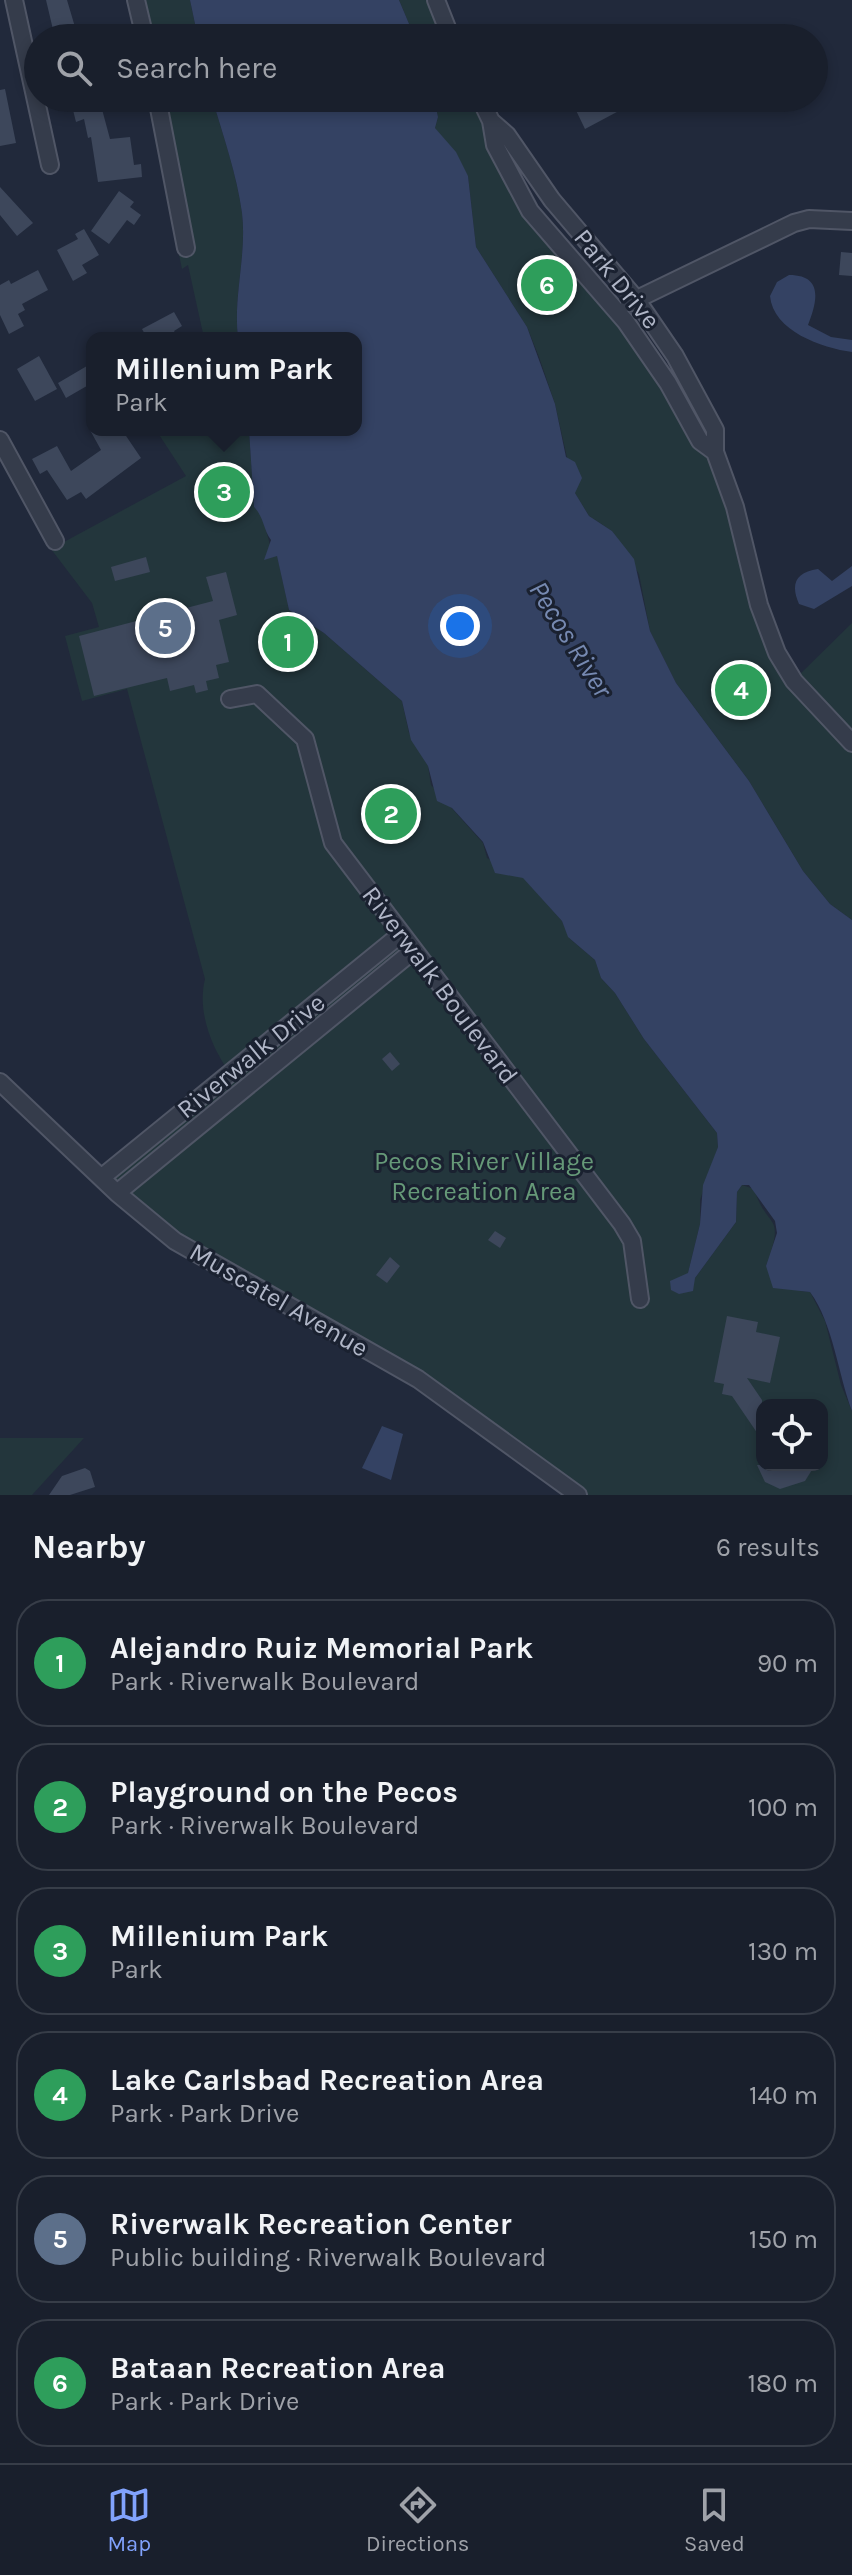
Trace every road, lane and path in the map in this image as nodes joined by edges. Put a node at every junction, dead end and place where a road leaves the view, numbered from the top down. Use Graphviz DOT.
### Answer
graph roads {
  1 [pos="14,0"];
  2 [pos="136,0"];
  3 [pos="436,0"];
  4 [pos="142,24"];
  5 [pos="445,24"];
  6 [pos="24,46"];
  7 [pos="38,112"];
  8 [pos="160,112"];
  9 [pos="487,112"];
  10 [pos="491,121"];
  11 [pos="50,165"];
  12 [pos="852,221"];
  13 [pos="186,248"];
  14 [pos="636,299"];
  15 [pos="616,309"];
  16 [pos="0,440"];
  17 [pos="715,452"];
  18 [pos="55,541"];
  19 [pos="230,699"];
  20 [pos="852,743"];
  21 [pos="401,934"];
  22 [pos="414,950"];
  23 [pos="237,1068"];
  24 [pos="0,1082"];
  25 [pos="249,1084"];
  26 [pos="101,1178"];
  27 [pos="117,1193"];
  28 [pos="640,1299"];
  29 [pos="578,1495"];
  1 -- 6 [label="street"];
  2 -- 4 [label="street"];
  3 -- 5 [label="street"];
  7 -- 11 [label="street"];
  8 -- 13 [label="street"];
  9 -- 10 [label="street, Park Drive"];
  10 -- 14 [label="street, Park Drive"];
  10 -- 15 [label="street, Park Drive"];
  12 -- 14 [label="street"];
  14 -- 15 [label="street"];
  14 -- 17 [label="street, Park Drive"];
  15 -- 17 [label="street, Park Drive"];
  16 -- 18 [label="street"];
  17 -- 20 [label="street, Park Drive"];
  19 -- 21 [label="street, Riverwalk Boulevard"];
  21 -- 22 [label="street, Riverwalk Boulevard"];
  21 -- 23 [label="street, Riverwalk Drive"];
  22 -- 25 [label="street, Riverwalk Drive"];
  22 -- 28 [label="street, Riverwalk Boulevard"];
  23 -- 25 [label="street"];
  23 -- 26 [label="street, Riverwalk Drive"];
  24 -- 26 [label="street, Muscatel Avenue"];
  25 -- 27 [label="street, Riverwalk Drive"];
  26 -- 27 [label="street, Muscatel Avenue"];
  27 -- 29 [label="street, Muscatel Avenue"];
}
